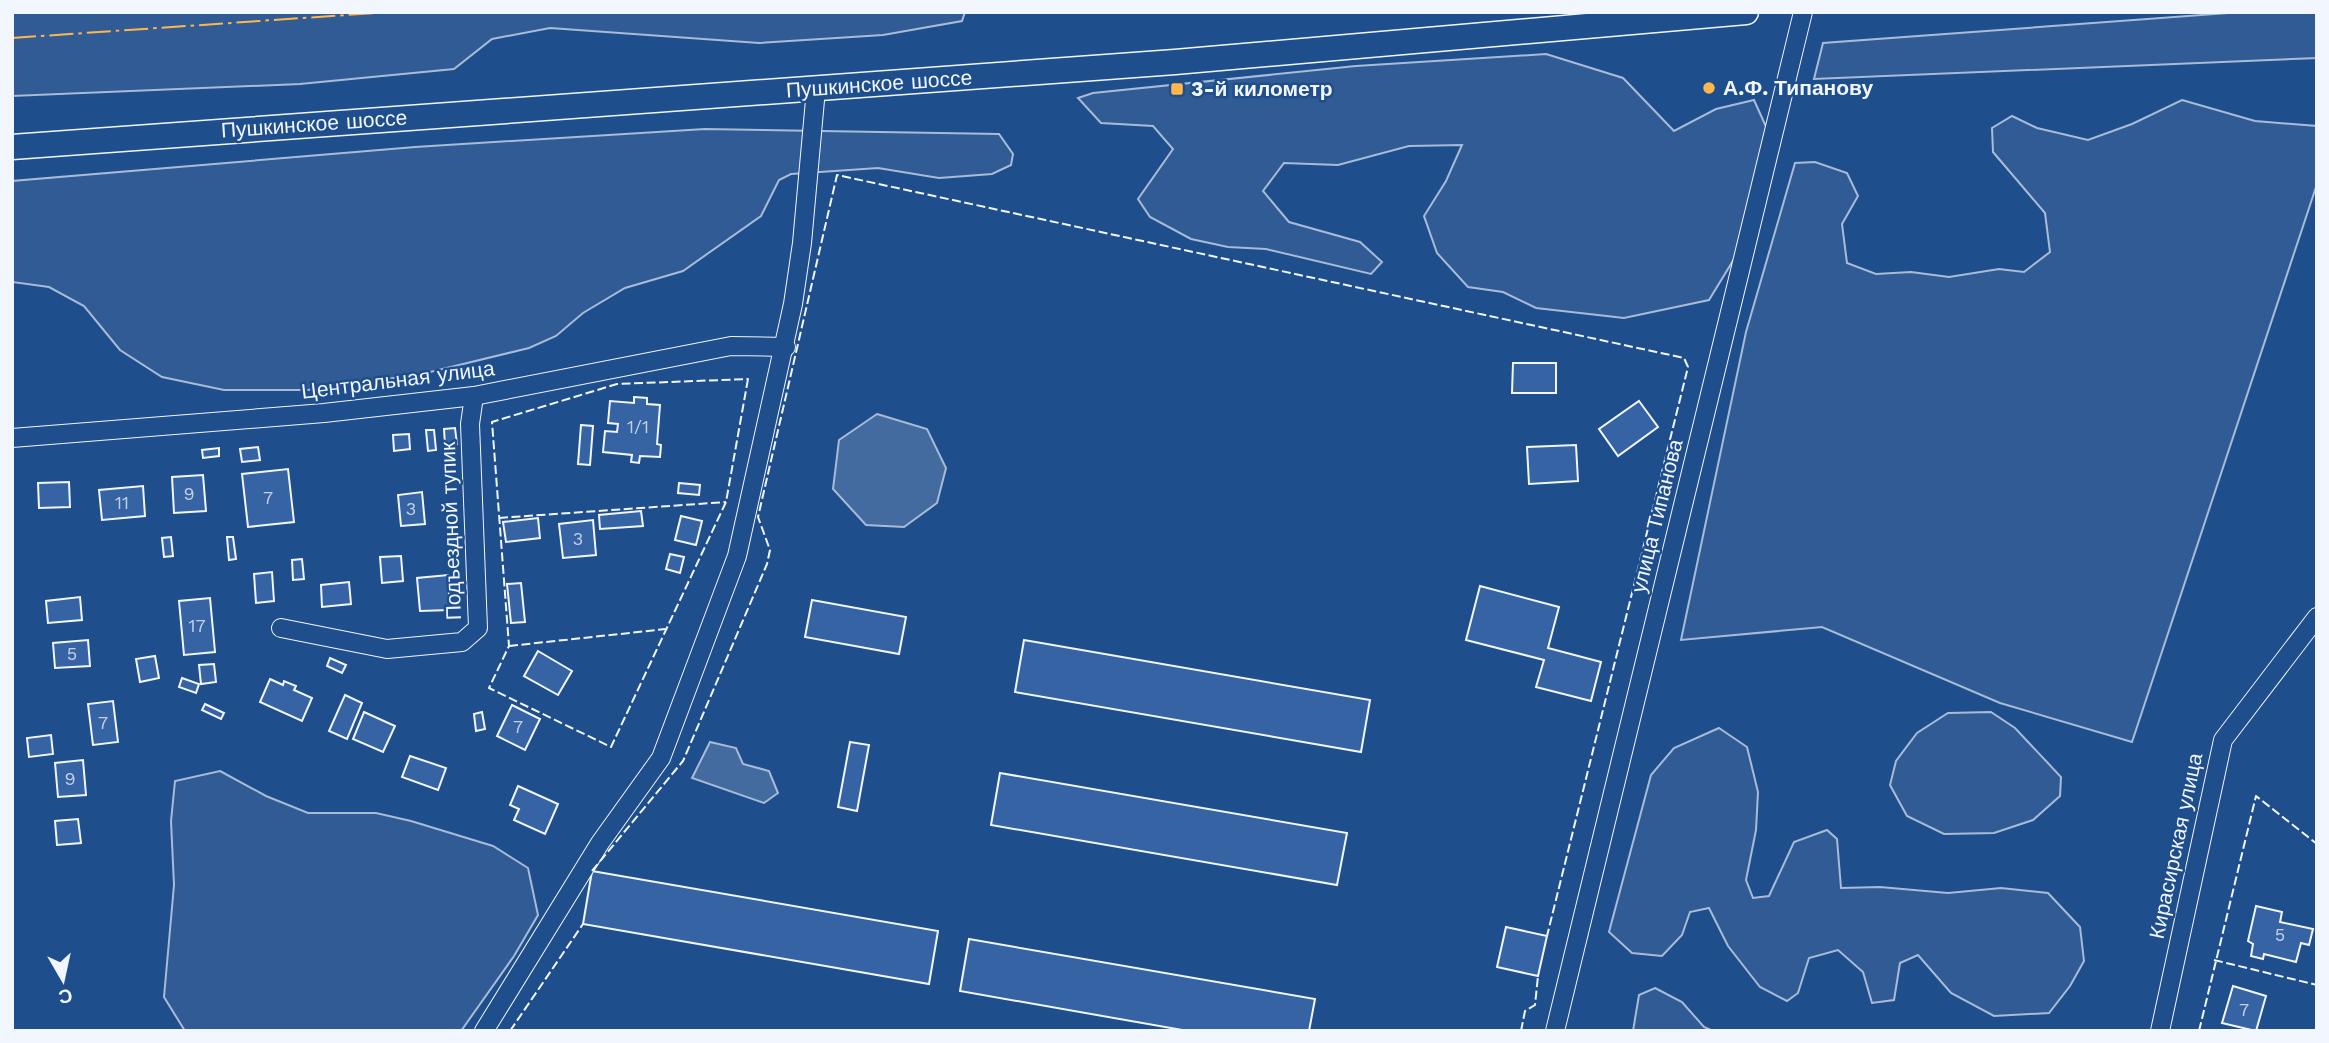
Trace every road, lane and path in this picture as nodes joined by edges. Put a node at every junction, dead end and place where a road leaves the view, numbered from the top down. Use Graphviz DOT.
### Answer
graph roads {
  1 [pos="1746,12"];
  2 [pos="1803,12"];
  3 [pos="816,89"];
  4 [pos="12,147"];
  5 [pos="786,347"];
  6 [pos="474,396"];
  7 [pos="12,438"];
  8 [pos="2317,617"];
  9 [pos="281,628"];
  10 [pos="484,1031"];
  11 [pos="1555,1031"];
  12 [pos="2160,1031"];
  1 -- 3 [label="main road, Пушкинское шоссе"];
  2 -- 11 [label="street, улица Типанова"];
  3 -- 4 [label="main road, Пушкинское шоссе"];
  3 -- 5 [label="street"];
  5 -- 6 [label="street, Центральная улица"];
  5 -- 10 [label="street"];
  6 -- 7 [label="street, Центральная улица"];
  6 -- 9 [label="street, Подъездной тупик"];
  8 -- 12 [label="street, Кирасирская улица"];
}
